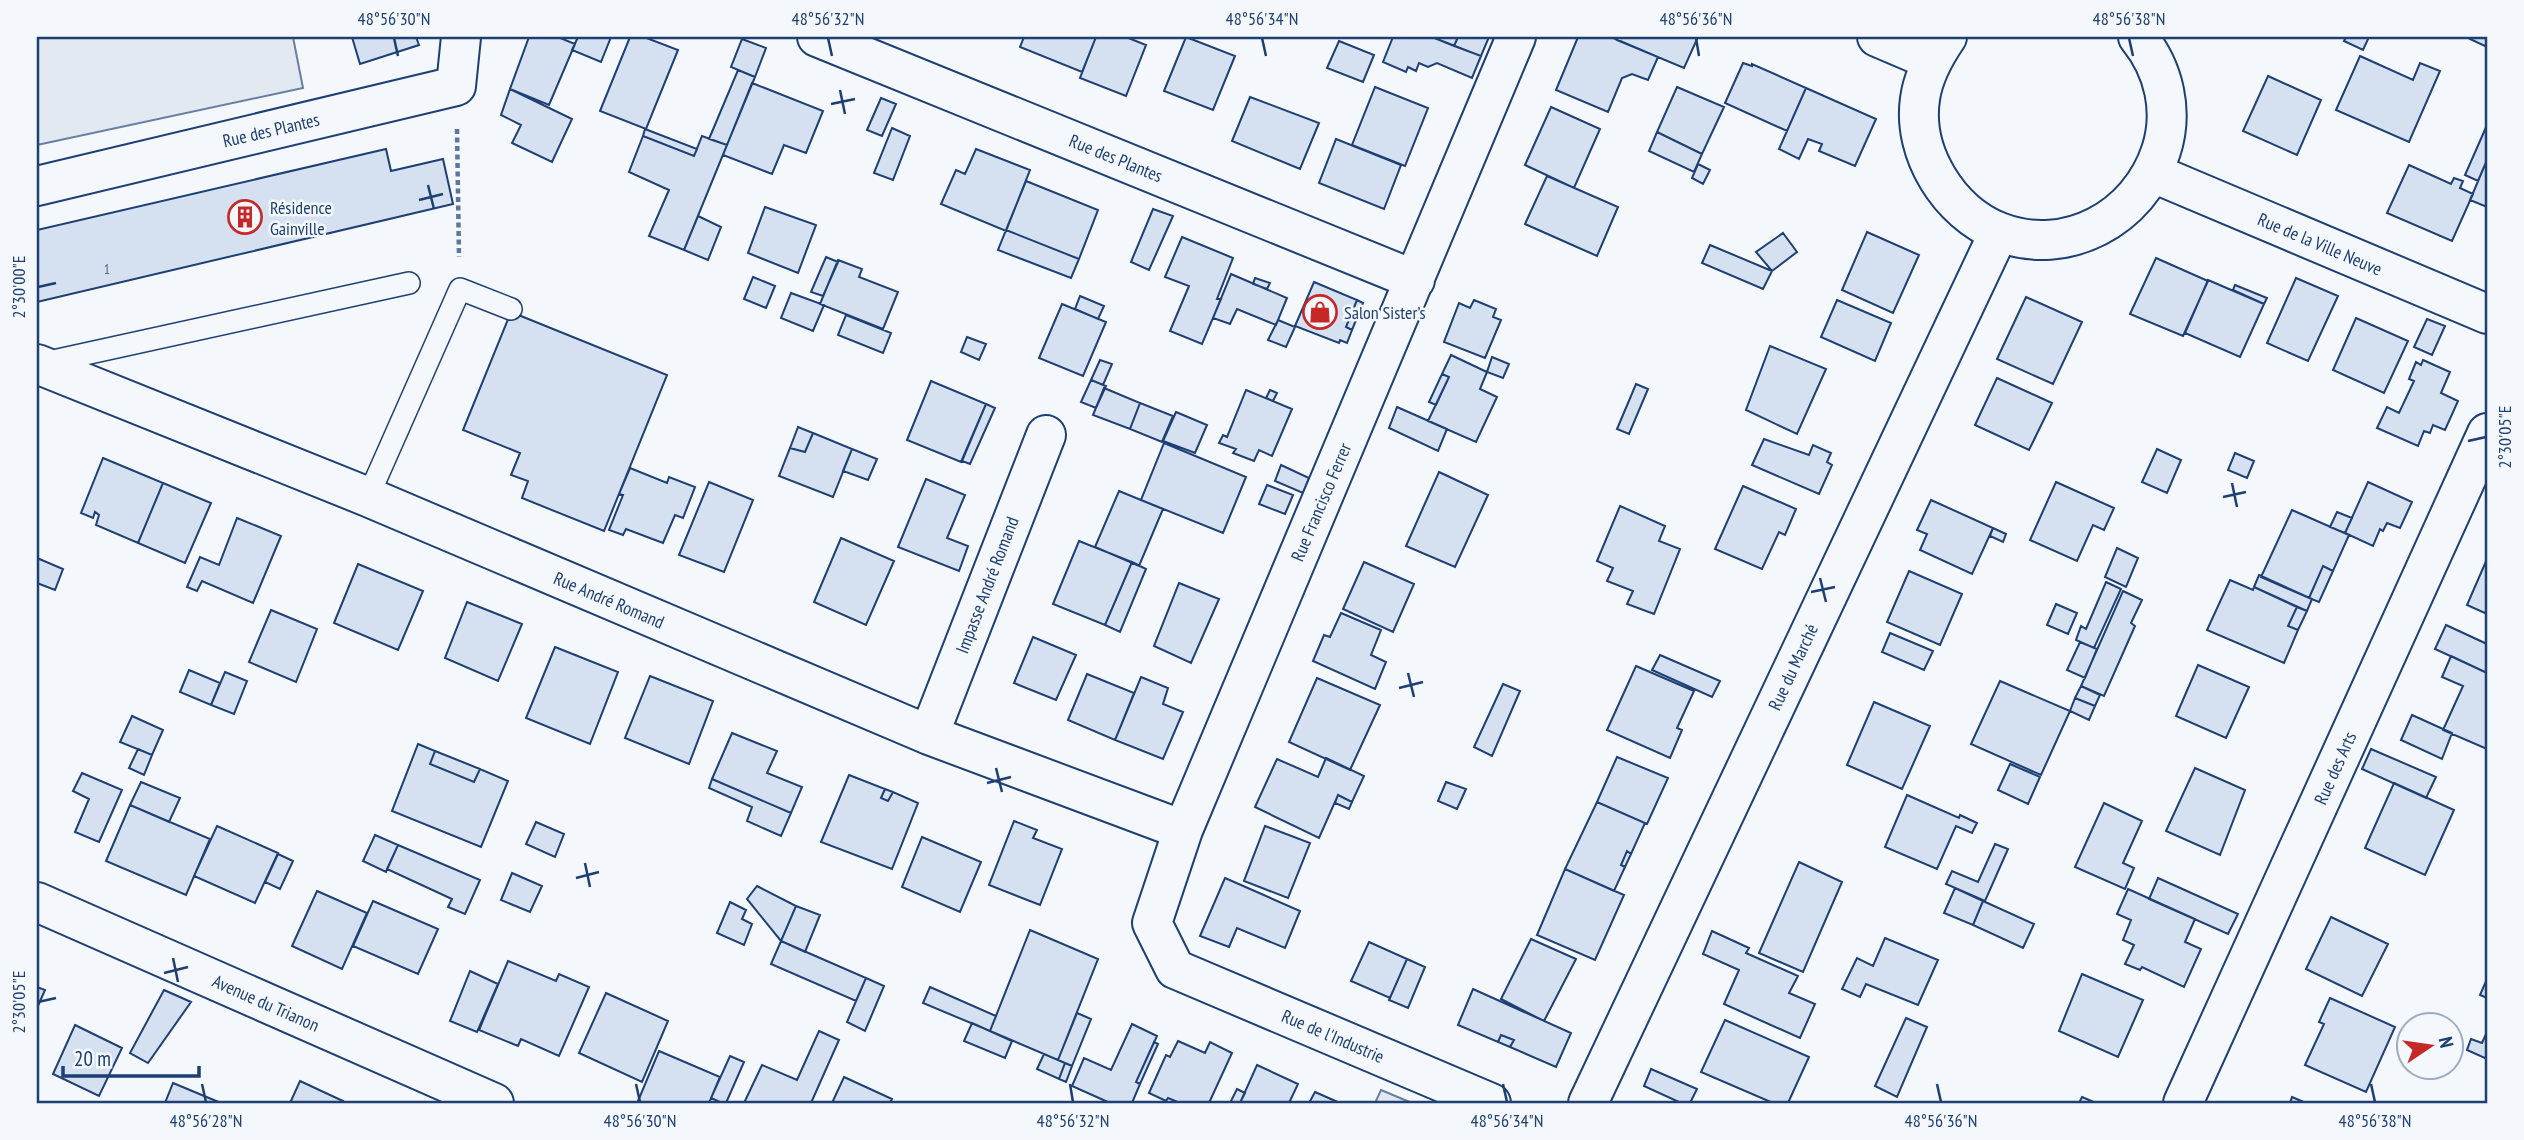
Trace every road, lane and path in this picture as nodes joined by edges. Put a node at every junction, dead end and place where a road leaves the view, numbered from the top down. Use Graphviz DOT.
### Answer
graph roads {
  1 [pos="461,37"];
  2 [pos="817,37"];
  3 [pos="1516,37"];
  4 [pos="1877,37"];
  5 [pos="2138,37"];
  6 [pos="854,44"];
  7 [pos="1939,48"];
  8 [pos="456,86"];
  9 [pos="2153,173"];
  10 [pos="37,186"];
  11 [pos="1999,232"];
  12 [pos="1415,280"];
  13 [pos="409,283"];
  14 [pos="460,289"];
  15 [pos="511,309"];
  16 [pos="2487,314"];
  17 [pos="37,364"];
  18 [pos="2487,433"];
  19 [pos="1046,435"];
  20 [pos="368,497"];
  21 [pos="929,736"];
  22 [pos="1183,830"];
  23 [pos="37,902"];
  24 [pos="1175,969"];
  25 [pos="495,1103"];
  26 [pos="1491,1103"];
  27 [pos="1588,1103"];
  28 [pos="2183,1103"];
  1 -- 8 [label="street"];
  2 -- 6 [label="street, Rue des Plantes"];
  3 -- 12 [label="street, Rue Francisco Ferrer"];
  4 -- 7 [label="street"];
  5 -- 9 [label="street"];
  6 -- 12 [label="street, Rue des Plantes"];
  7 -- 11 [label="street"];
  8 -- 10 [label="street, Rue des Plantes"];
  8 -- 14 [label="path"];
  9 -- 11 [label="street"];
  9 -- 16 [label="street, Rue de la Ville Neuve"];
  11 -- 27 [label="street, Rue du Marché"];
  12 -- 22 [label="street, Rue Francisco Ferrer"];
  13 -- 17 [label="lane"];
  14 -- 15 [label="lane"];
  14 -- 20 [label="lane"];
  17 -- 20 [label="street, Rue André Romand"];
  18 -- 28 [label="street, Rue des Arts"];
  19 -- 21 [label="street, Impasse André Romand"];
  20 -- 21 [label="street, Rue André Romand"];
  21 -- 22 [label="street, Rue André Romand"];
  22 -- 24 [label="street, Rue Francisco Ferrer"];
  23 -- 25 [label="street, Avenue du Trianon"];
  24 -- 26 [label="street, Rue de l'Industrie"];
}
